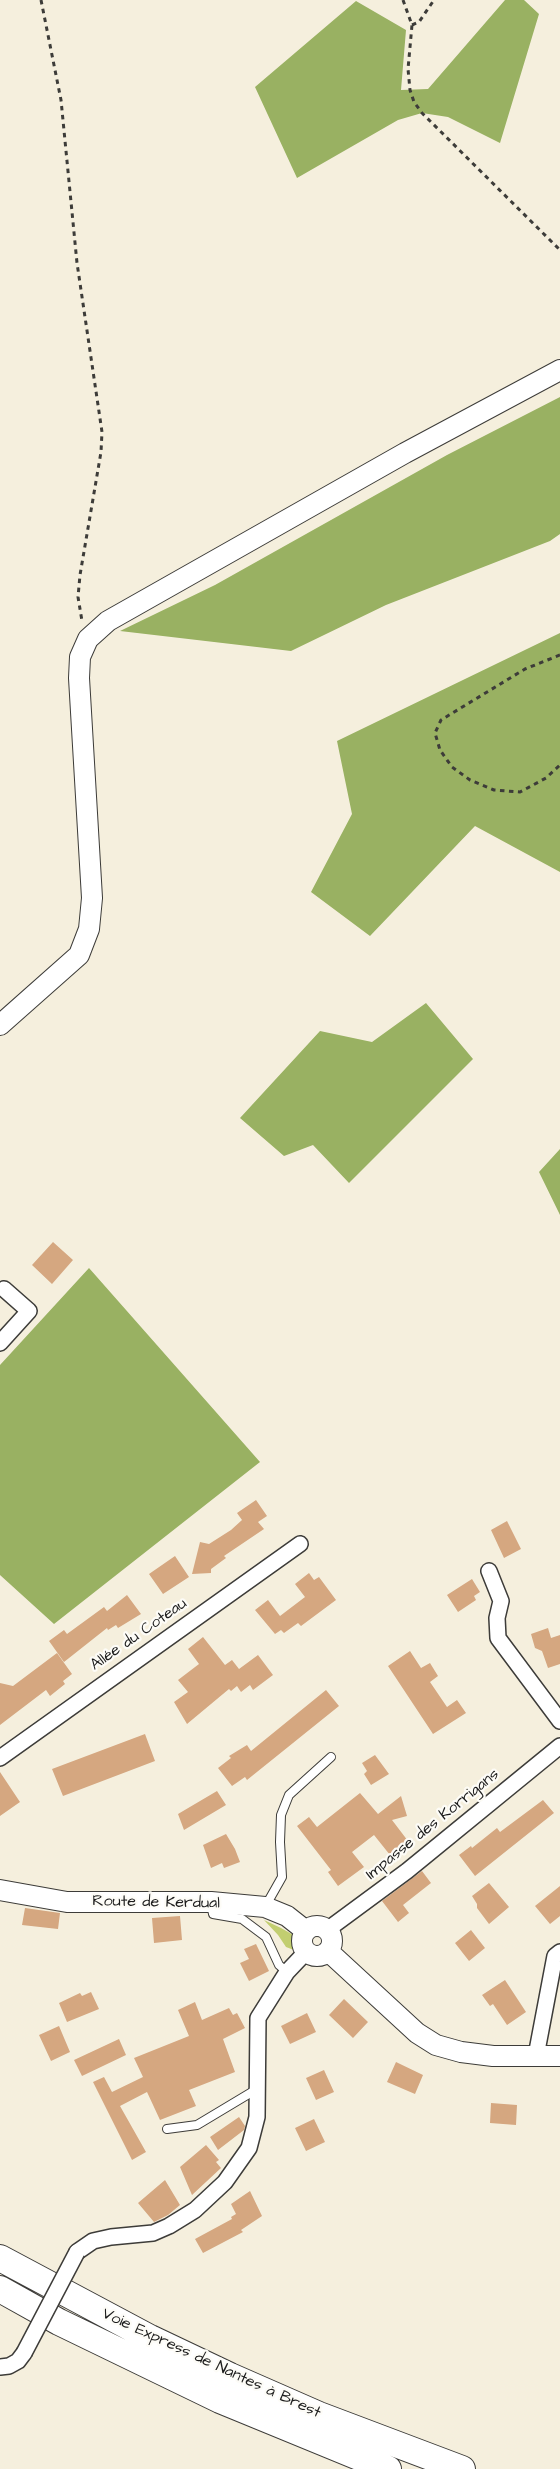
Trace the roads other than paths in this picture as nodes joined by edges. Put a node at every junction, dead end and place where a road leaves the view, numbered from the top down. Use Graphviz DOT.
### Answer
graph roads {
  1 [pos="560,370"];
  2 [pos="0,1025"];
  3 [pos="4,1289"];
  4 [pos="0,1343"];
  5 [pos="300,1544"];
  6 [pos="489,1571"];
  7 [pos="560,1721"];
  8 [pos="560,1746"];
  9 [pos="331,1757"];
  10 [pos="0,1758"];
  11 [pos="0,1890"];
  12 [pos="211,1902"];
  13 [pos="265,1907"];
  14 [pos="327,1930"];
  15 [pos="306,1931"];
  16 [pos="328,1951"];
  17 [pos="560,1952"];
  18 [pos="306,1953"];
  19 [pos="287,1972"];
  20 [pos="536,2056"];
  21 [pos="560,2056"];
  22 [pos="257,2089"];
  23 [pos="167,2129"];
  24 [pos="0,2258"];
  25 [pos="0,2289"];
  26 [pos="0,2367"];
  27 [pos="388,2469"];
  28 [pos="462,2469"];
  1 -- 2 [label="street"];
  3 -- 4 [label="street"];
  5 -- 10 [label="street, Allée du Coteau"];
  6 -- 7 [label="street"];
  8 -- 14 [label="street, Impasse des Korrigans"];
  9 -- 13 [label="lane"];
  11 -- 12 [label="street, Route de Kerdual"];
  12 -- 13 [label="street, Route de Kerdual"];
  12 -- 19 [label="lane"];
  13 -- 15 [label="street, Route de Kerdual"];
  14 -- 15 [label="street"];
  14 -- 16 [label="street"];
  15 -- 18 [label="street"];
  16 -- 18 [label="street"];
  16 -- 20 [label="street"];
  17 -- 20 [label="street"];
  18 -- 19 [label="street"];
  19 -- 22 [label="street"];
  20 -- 21 [label="street"];
  22 -- 23 [label="lane"];
  22 -- 26 [label="street, bridge"];
  24 -- 28 [label="highway, Voie Express de Nantes à Brest"];
  25 -- 27 [label="highway, Voie Express de Nantes à Brest"];
}
